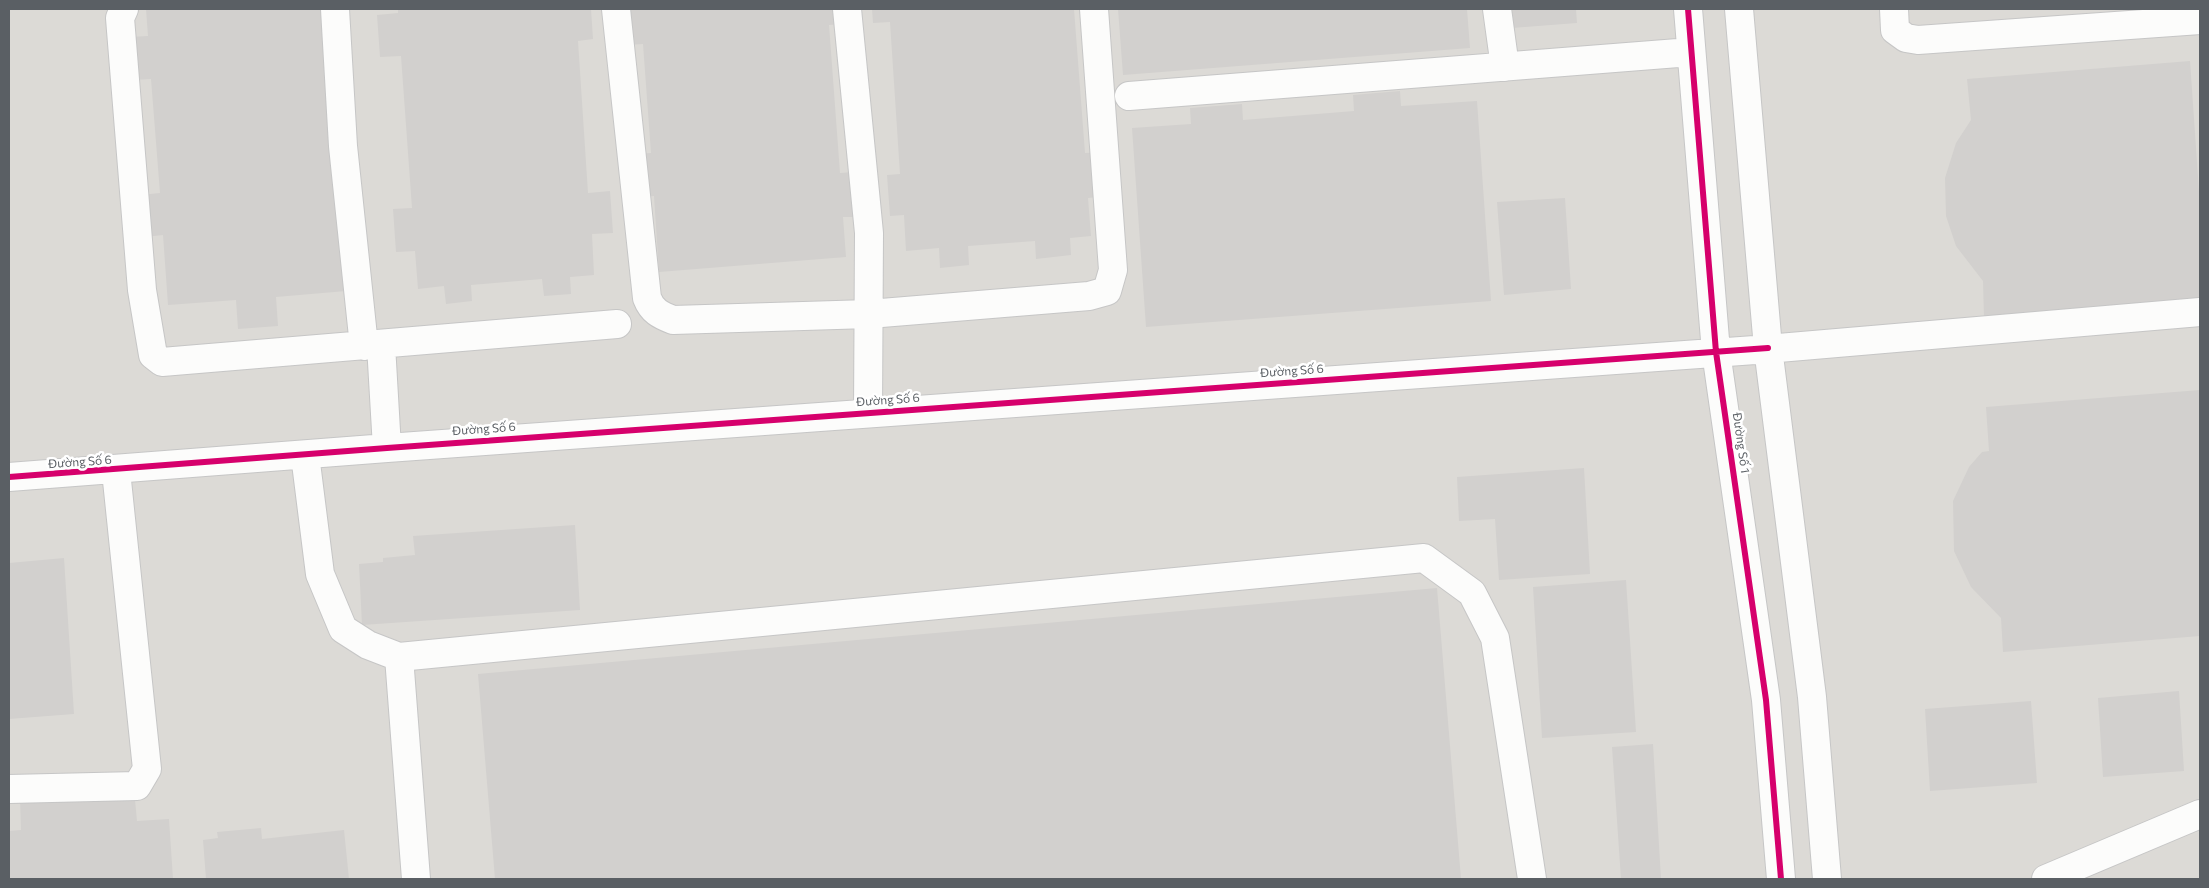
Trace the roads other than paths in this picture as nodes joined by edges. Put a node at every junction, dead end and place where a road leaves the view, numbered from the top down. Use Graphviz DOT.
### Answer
graph roads {
  1 [pos="124,9"];
  2 [pos="335,9"];
  3 [pos="616,9"];
  4 [pos="847,9"];
  5 [pos="1094,9"];
  6 [pos="1497,9"];
  7 [pos="1688,9"];
  8 [pos="1739,9"];
  9 [pos="1894,9"];
  10 [pos="2057,19"];
  11 [pos="2200,20"];
  12 [pos="1691,52"];
  13 [pos="1505,67"];
  14 [pos="1129,96"];
  15 [pos="2200,312"];
  16 [pos="869,314"];
  17 [pos="617,324"];
  18 [pos="372,346"];
  19 [pos="1768,348"];
  20 [pos="1716,352"];
  21 [pos="868,413"];
  22 [pos="387,448"];
  23 [pos="306,455"];
  24 [pos="116,471"];
  25 [pos="9,477"];
  26 [pos="399,658"];
  27 [pos="9,790"];
  28 [pos="2200,814"];
  29 [pos="416,879"];
  30 [pos="1532,879"];
  31 [pos="1781,879"];
  32 [pos="1827,879"];
  33 [pos="2046,879"];
  1 -- 18 [label="street"];
  2 -- 18 [label="street"];
  3 -- 16 [label="street"];
  4 -- 16 [label="street"];
  5 -- 16 [label="street"];
  6 -- 13 [label="street"];
  7 -- 12 [label="street, Đường Số 1"];
  8 -- 19 [label="street"];
  9 -- 10 [label="street"];
  10 -- 11 [label="street"];
  12 -- 13 [label="street"];
  12 -- 20 [label="street, Đường Số 1"];
  13 -- 14 [label="street"];
  15 -- 19 [label="street, Đường Số 6"];
  16 -- 21 [label="street"];
  17 -- 18 [label="street"];
  18 -- 22 [label="street"];
  19 -- 20 [label="street, Đường Số 6"];
  19 -- 32 [label="street"];
  20 -- 21 [label="street, Đường Số 6"];
  20 -- 31 [label="street, Đường Số 1"];
  21 -- 22 [label="street, Đường Số 6"];
  22 -- 23 [label="street, Đường Số 6"];
  23 -- 24 [label="street, Đường Số 6"];
  23 -- 26 [label="street"];
  24 -- 25 [label="street, Đường Số 6"];
  24 -- 27 [label="street"];
  26 -- 29 [label="street"];
  26 -- 30 [label="street"];
  28 -- 33 [label="street"];
}
